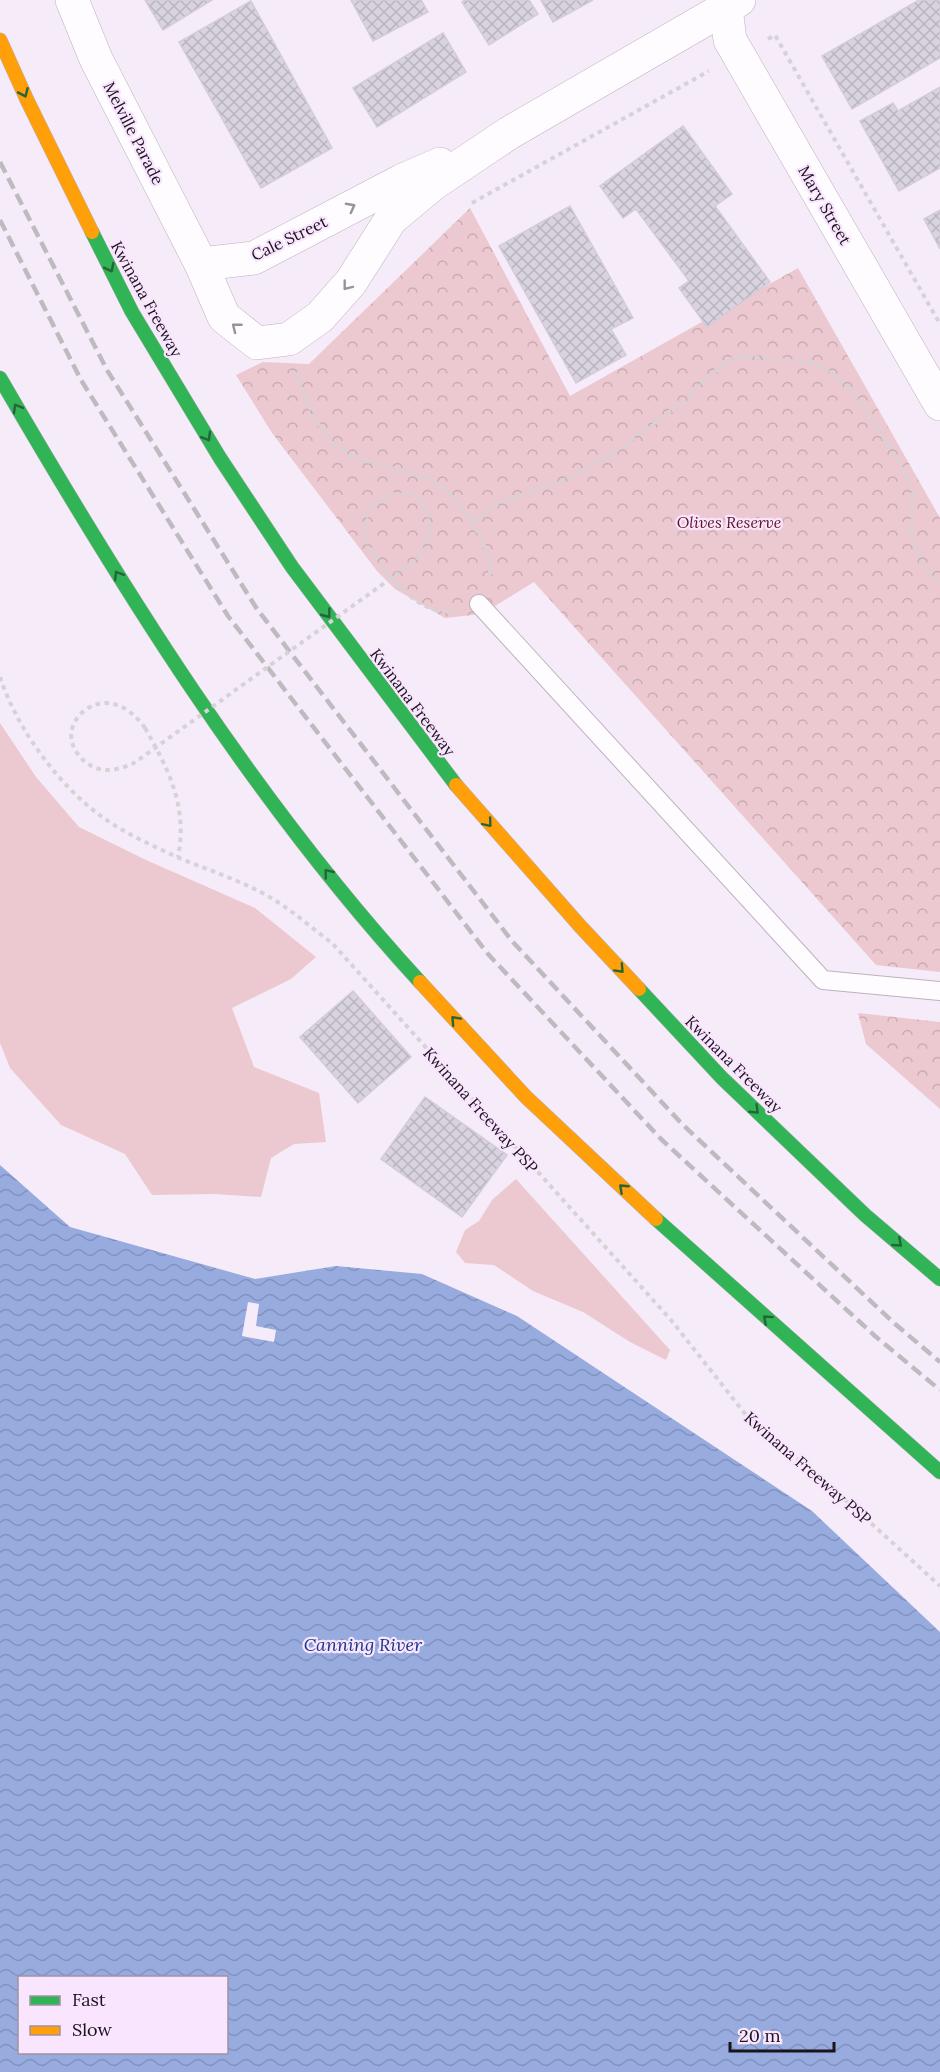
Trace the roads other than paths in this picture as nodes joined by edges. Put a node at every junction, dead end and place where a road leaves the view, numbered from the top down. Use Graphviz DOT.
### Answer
graph roads {
  1 [pos="72,0"];
  2 [pos="730,2"];
  3 [pos="0,40"];
  4 [pos="509,132"];
  5 [pos="201,264"];
  6 [pos="0,378"];
  7 [pos="940,404"];
  8 [pos="479,604"];
  9 [pos="940,991"];
  10 [pos="940,1279"];
  11 [pos="810,1359"];
  12 [pos="940,1472"];
  13 [pos="940,1487"];
  1 -- 5 [label="street, Melville Parade"];
  2 -- 4 [label="street, Cale Street"];
  2 -- 7 [label="street, Mary Street"];
  3 -- 10 [label="highway, Kwinana Freeway, one-way"];
  5 -- 4 [label="street, Cale Street, one-way"];
  4 -- 5 [label="street, Cale Street, one-way"];
  11 -- 6 [label="highway, one-way"];
  8 -- 9 [label="lane"];
  11 -- 12 [label="highway"];
  11 -- 13 [label="highway"];
}
